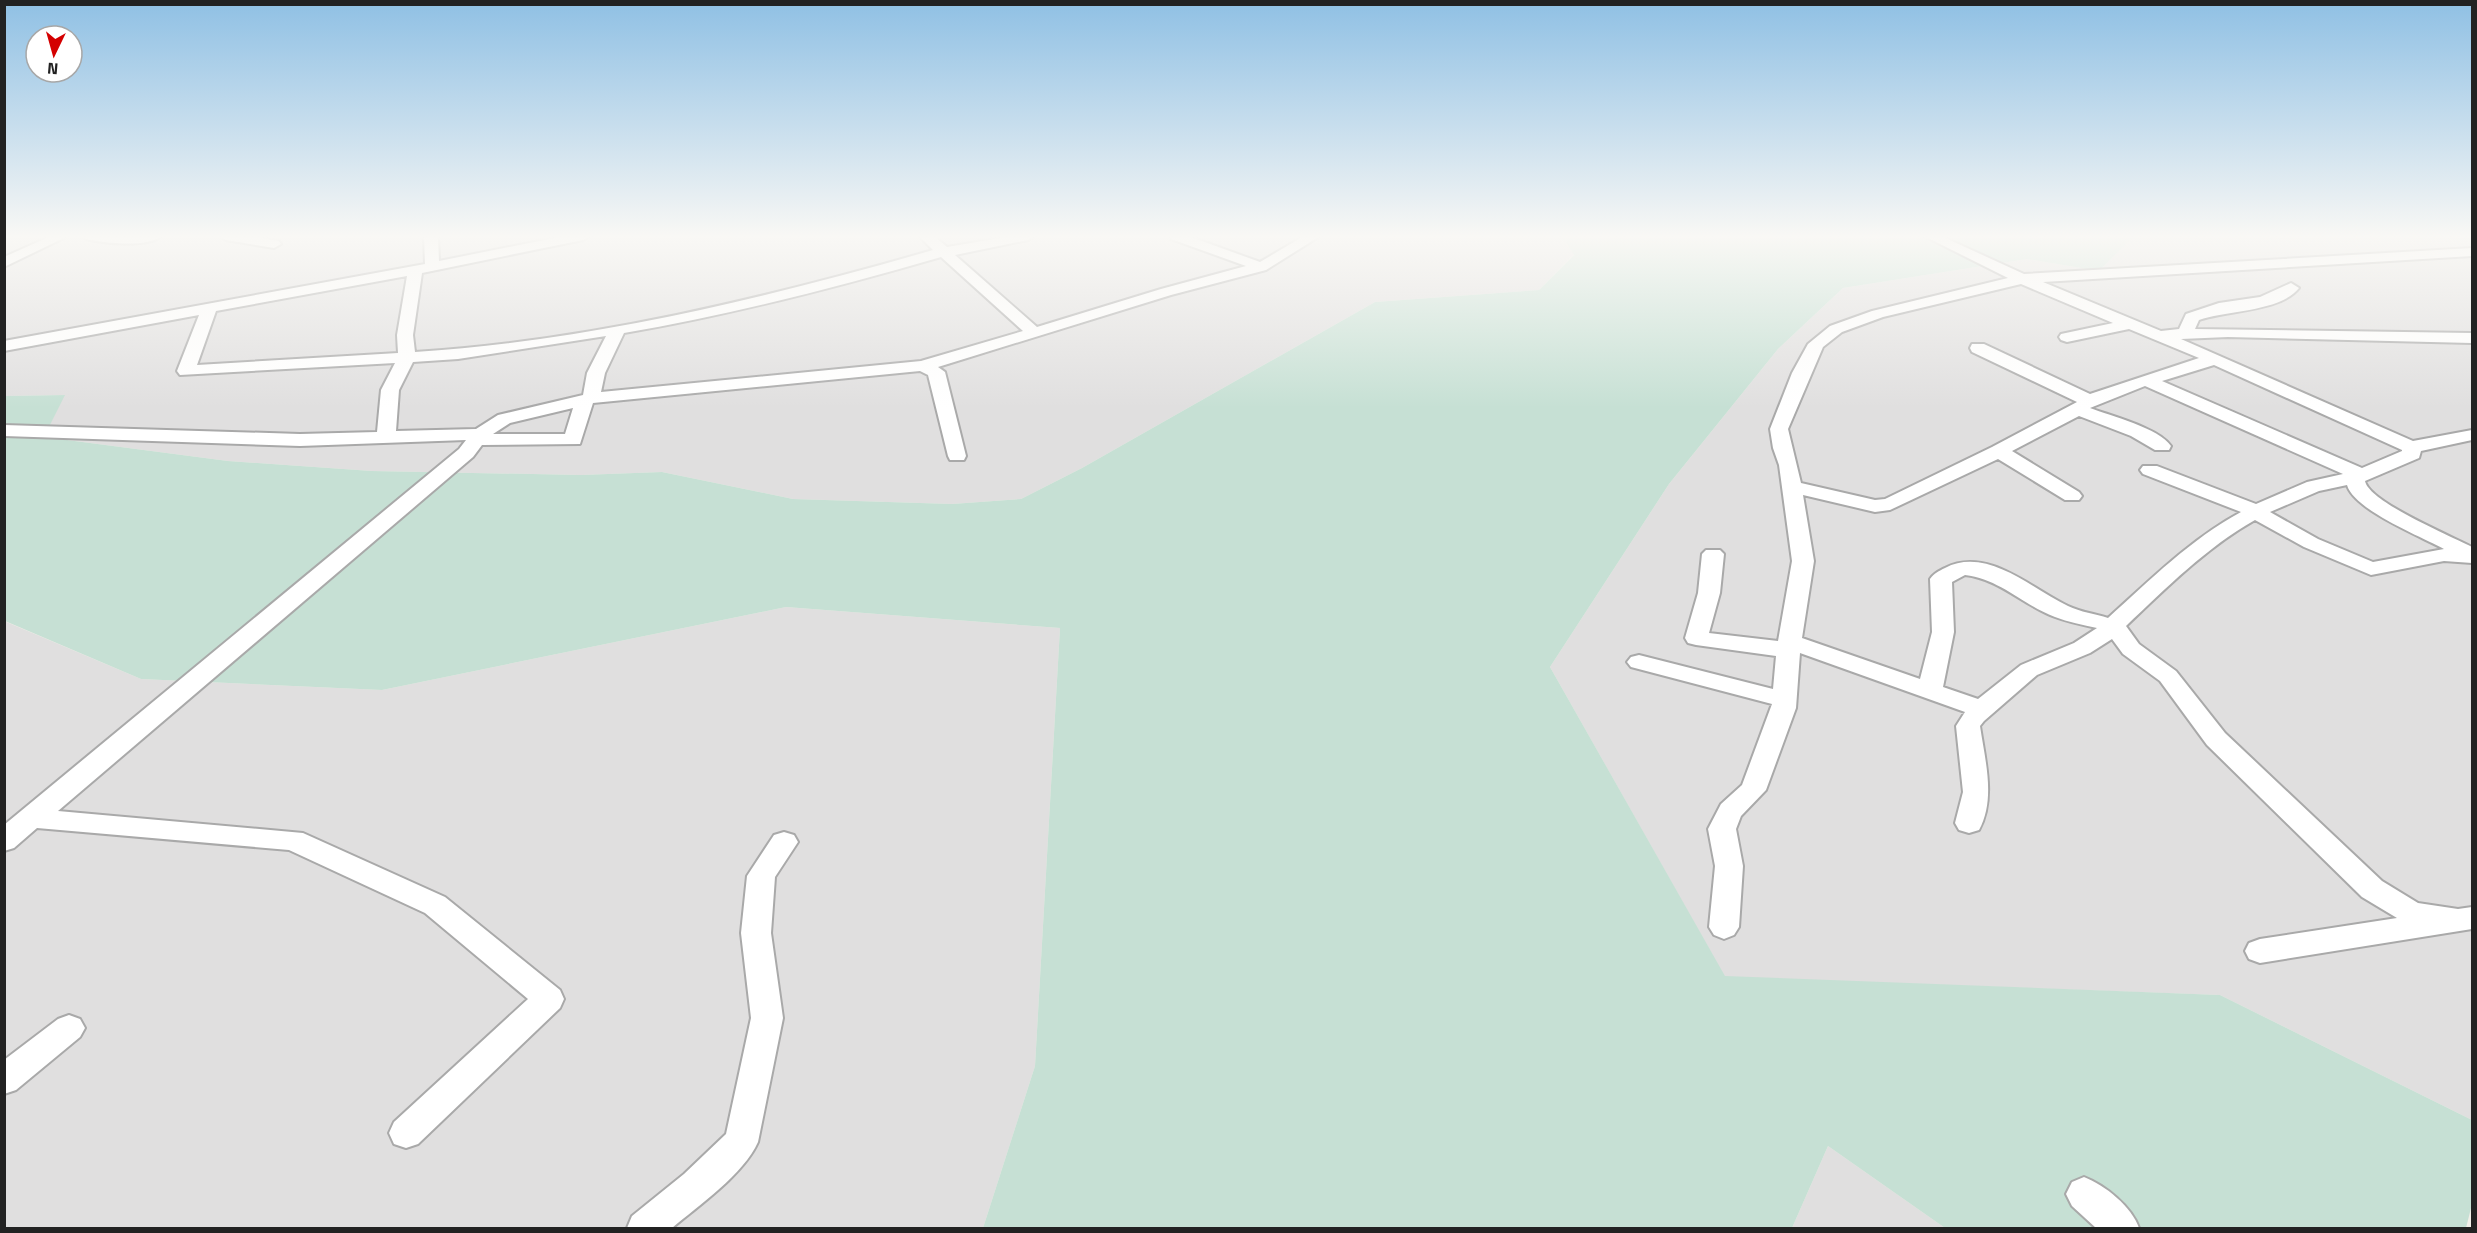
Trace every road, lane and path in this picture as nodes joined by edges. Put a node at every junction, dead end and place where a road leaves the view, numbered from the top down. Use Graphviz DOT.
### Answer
graph roads {
  1 [pos="285,294"];
  2 [pos="411,294"];
  3 [pos="784,294"];
  4 [pos="990,294"];
  5 [pos="1161,294"];
  6 [pos="1964,294"];
  7 [pos="2057,294"];
  8 [pos="2283,294"];
  9 [pos="210,307"];
  10 [pos="2130,324"];
  11 [pos="618,328"];
  12 [pos="1034,333"];
  13 [pos="2185,334"];
  14 [pos="2158,335"];
  15 [pos="2067,337"];
  16 [pos="2472,338"];
  17 [pos="4,346"];
  18 [pos="1978,348"];
  19 [pos="407,356"];
  20 [pos="2214,359"];
  21 [pos="922,366"];
  22 [pos="2146,380"];
  23 [pos="587,400"];
  24 [pos="2083,405"];
  25 [pos="4,430"];
  26 [pos="2472,435"];
  27 [pos="478,436"];
  28 [pos="386,437"];
  29 [pos="2162,446"];
  30 [pos="2411,447"];
  31 [pos="1999,452"];
  32 [pos="957,456"];
  33 [pos="2150,470"];
  34 [pos="2359,477"];
  35 [pos="1790,486"];
  36 [pos="2072,496"];
  37 [pos="2257,511"];
  38 [pos="1713,554"];
  39 [pos="2472,556"];
  40 [pos="2114,626"];
  41 [pos="1790,646"];
  42 [pos="1639,662"];
  43 [pos="1930,690"];
  44 [pos="1785,700"];
  45 [pos="1984,710"];
  46 [pos="30,818"];
  47 [pos="1969,823"];
  48 [pos="4,841"];
  49 [pos="784,842"];
  50 [pos="2465,919"];
  51 [pos="1724,927"];
  52 [pos="2260,951"];
  53 [pos="69,1028"];
  54 [pos="4,1080"];
  55 [pos="405,1133"];
  56 [pos="2084,1194"];
  57 [pos="645,1228"];
  58 [pos="2121,1228"];
  1 -- 9 [label="street"];
  2 -- 19 [label="street"];
  3 -- 11 [label="street"];
  4 -- 12 [label="street"];
  5 -- 12 [label="street"];
  6 -- 35 [label="street"];
  7 -- 10 [label="street"];
  8 -- 13 [label="street"];
  9 -- 17 [label="street"];
  9 -- 19 [label="street"];
  10 -- 14 [label="street"];
  10 -- 15 [label="street"];
  11 -- 19 [label="street"];
  11 -- 23 [label="street"];
  12 -- 21 [label="street"];
  13 -- 14 [label="street"];
  13 -- 16 [label="street"];
  14 -- 20 [label="street"];
  18 -- 24 [label="street"];
  19 -- 28 [label="street"];
  20 -- 22 [label="street"];
  20 -- 30 [label="street"];
  21 -- 23 [label="street"];
  21 -- 32 [label="street"];
  22 -- 24 [label="street"];
  22 -- 34 [label="street"];
  23 -- 27 [label="street"];
  23 -- 27 [label="street"];
  24 -- 29 [label="street"];
  24 -- 31 [label="street"];
  25 -- 28 [label="street"];
  26 -- 30 [label="street"];
  27 -- 28 [label="street"];
  27 -- 46 [label="street"];
  30 -- 34 [label="street"];
  31 -- 35 [label="street"];
  31 -- 36 [label="street"];
  33 -- 37 [label="street"];
  34 -- 37 [label="street"];
  34 -- 39 [label="street"];
  35 -- 41 [label="street"];
  37 -- 39 [label="street"];
  37 -- 40 [label="street"];
  38 -- 41 [label="street"];
  40 -- 43 [label="street"];
  40 -- 45 [label="street"];
  40 -- 50 [label="street"];
  41 -- 43 [label="street"];
  41 -- 44 [label="street"];
  42 -- 44 [label="street"];
  43 -- 45 [label="street"];
  44 -- 51 [label="street"];
  45 -- 47 [label="street"];
  46 -- 48 [label="street"];
  46 -- 55 [label="street"];
  49 -- 57 [label="street"];
  50 -- 52 [label="street"];
  53 -- 54 [label="street"];
  56 -- 58 [label="street"];
}
